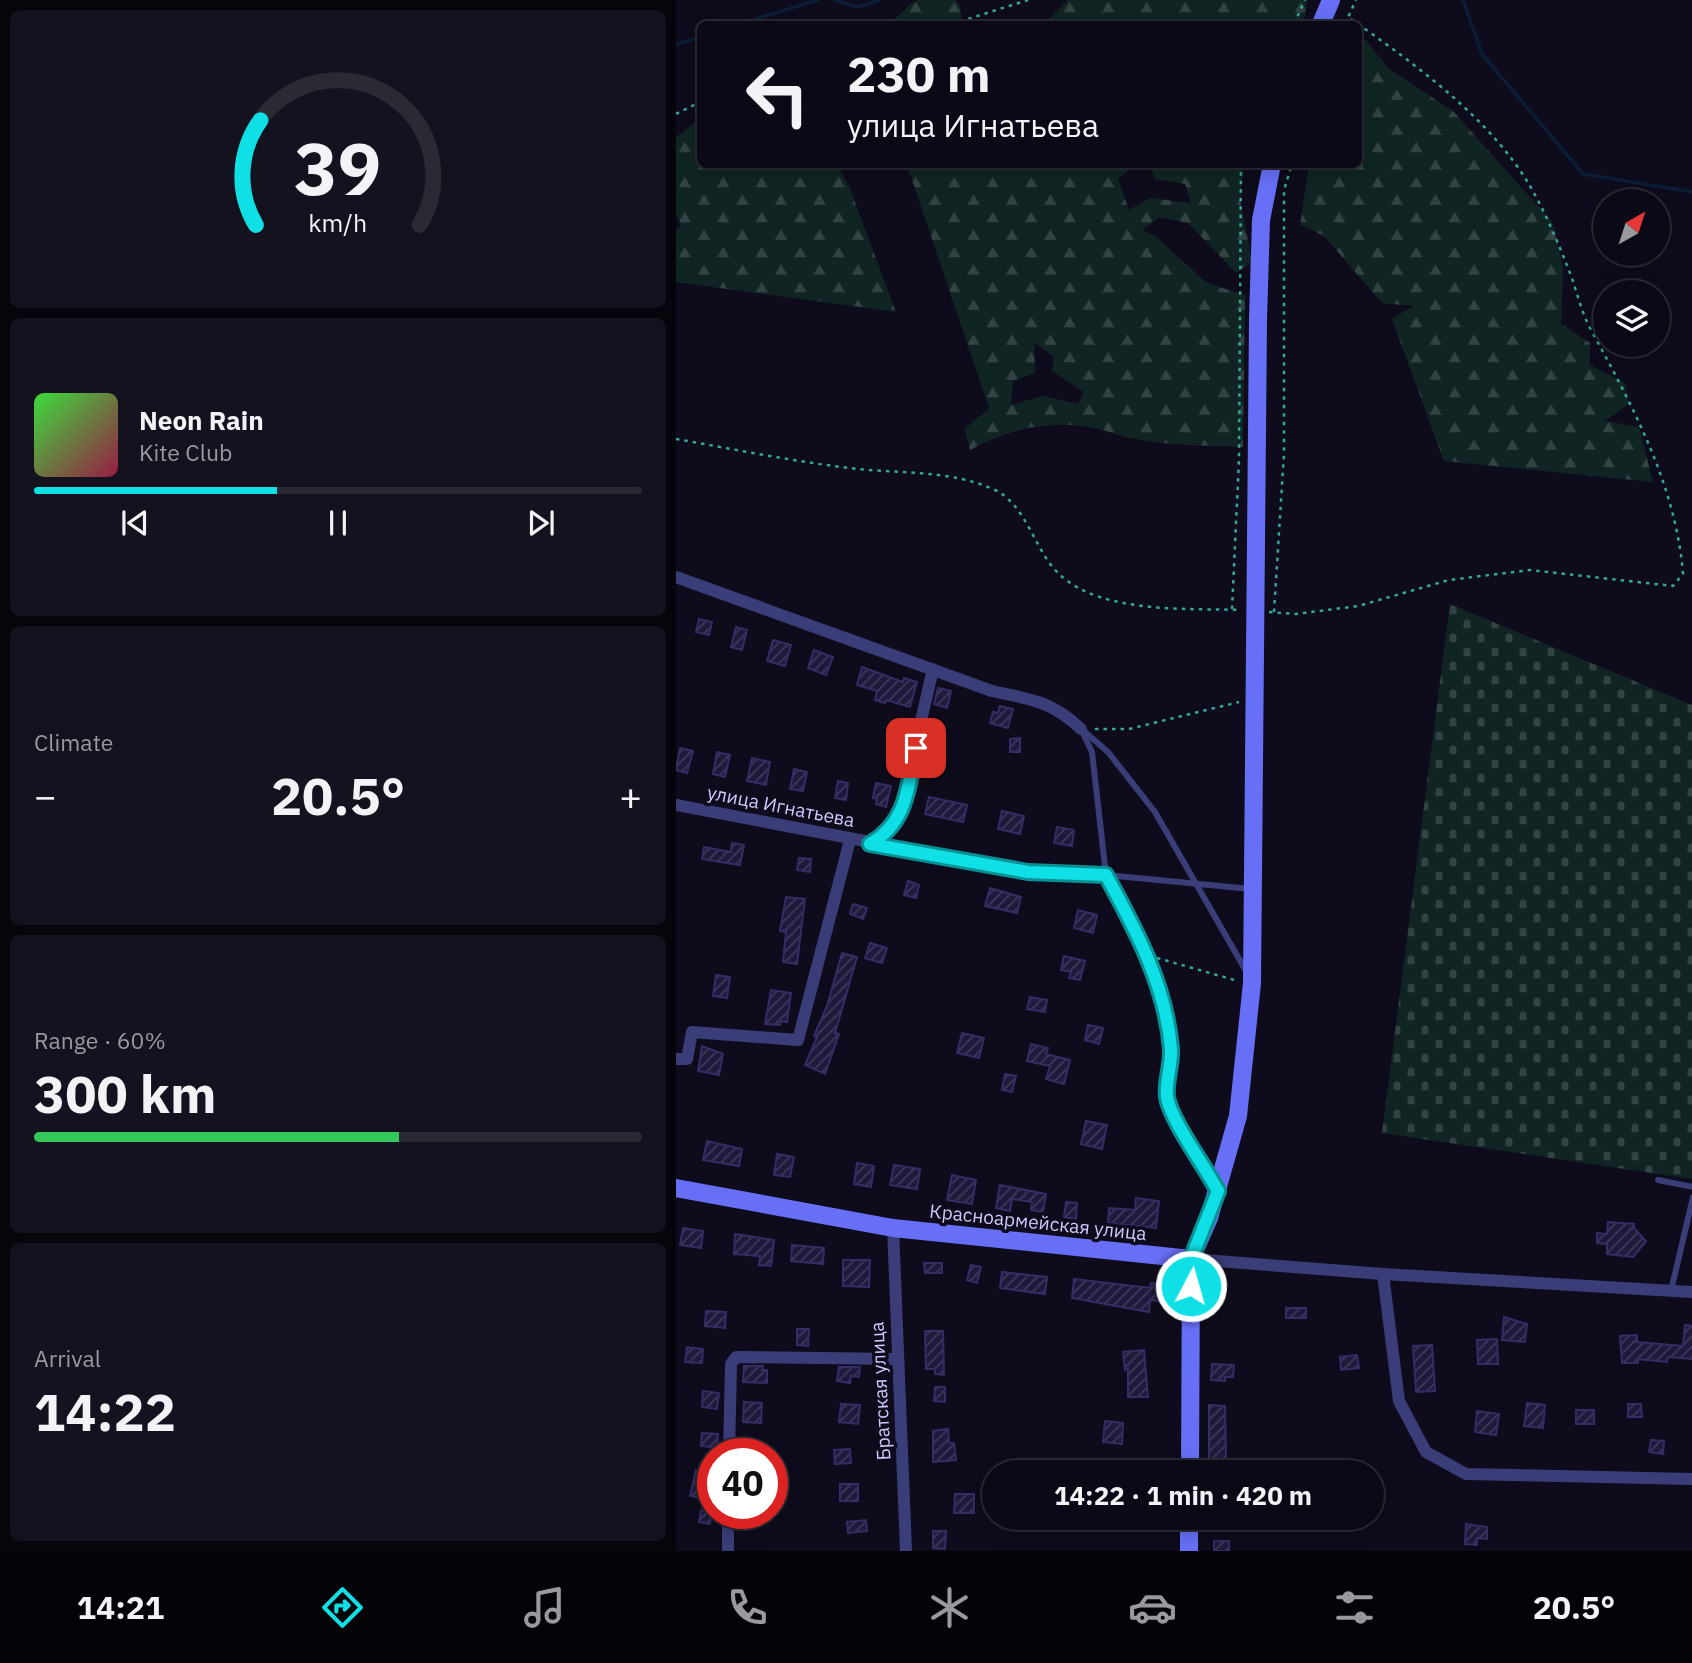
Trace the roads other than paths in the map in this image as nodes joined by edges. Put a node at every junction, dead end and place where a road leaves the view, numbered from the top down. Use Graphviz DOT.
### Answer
graph roads {
  1 [pos="1331,0"];
  2 [pos="1322,21"];
  3 [pos="1271,168"];
  4 [pos="676,577"];
  5 [pos="933,669"];
  6 [pos="1081,729"];
  7 [pos="676,805"];
  8 [pos="850,840"];
  9 [pos="870,844"];
  10 [pos="1106,875"];
  11 [pos="1197,884"];
  12 [pos="1254,889"];
  13 [pos="1252,983"];
  14 [pos="676,1059"];
  15 [pos="1658,1180"];
  16 [pos="1693,1187"];
  17 [pos="676,1188"];
  18 [pos="1218,1191"];
  19 [pos="1693,1197"];
  20 [pos="893,1228"];
  21 [pos="1191,1259"];
  22 [pos="1383,1274"];
  23 [pos="1671,1291"];
  24 [pos="1693,1292"];
  25 [pos="897,1359"];
  26 [pos="729,1438"];
  27 [pos="1190,1460"];
  28 [pos="1693,1479"];
  29 [pos="728,1529"];
  30 [pos="1189,1530"];
  31 [pos="728,1551"];
  32 [pos="906,1551"];
  33 [pos="1189,1551"];
  1 -- 2 [label="street"];
  3 -- 12 [label="street"];
  4 -- 5 [label="street"];
  5 -- 6 [label="street"];
  5 -- 9 [label="street"];
  6 -- 10 [label="lane"];
  6 -- 11 [label="lane"];
  7 -- 8 [label="street, улица Игнатьева"];
  8 -- 9 [label="street, улица Игнатьева"];
  8 -- 14 [label="street"];
  9 -- 10 [label="street, улица Игнатьева"];
  10 -- 11 [label="lane, улица Игнатьева"];
  10 -- 18 [label="lane"];
  11 -- 12 [label="lane, улица Игнатьева"];
  11 -- 13 [label="lane"];
  12 -- 13 [label="street"];
  13 -- 18 [label="street"];
  15 -- 16 [label="lane"];
  17 -- 20 [label="street, Красноармейская улица"];
  18 -- 21 [label="street"];
  19 -- 23 [label="lane"];
  20 -- 21 [label="street, Красноармейская улица"];
  20 -- 25 [label="street, Братская улица"];
  21 -- 22 [label="street, Красноармейская улица"];
  21 -- 27 [label="street"];
  22 -- 23 [label="street, Красноармейская улица"];
  22 -- 28 [label="street"];
  23 -- 24 [label="street, Красноармейская улица"];
  25 -- 26 [label="street"];
  25 -- 32 [label="street, Братская улица"];
  29 -- 31 [label="street"];
  30 -- 33 [label="street"];
}
